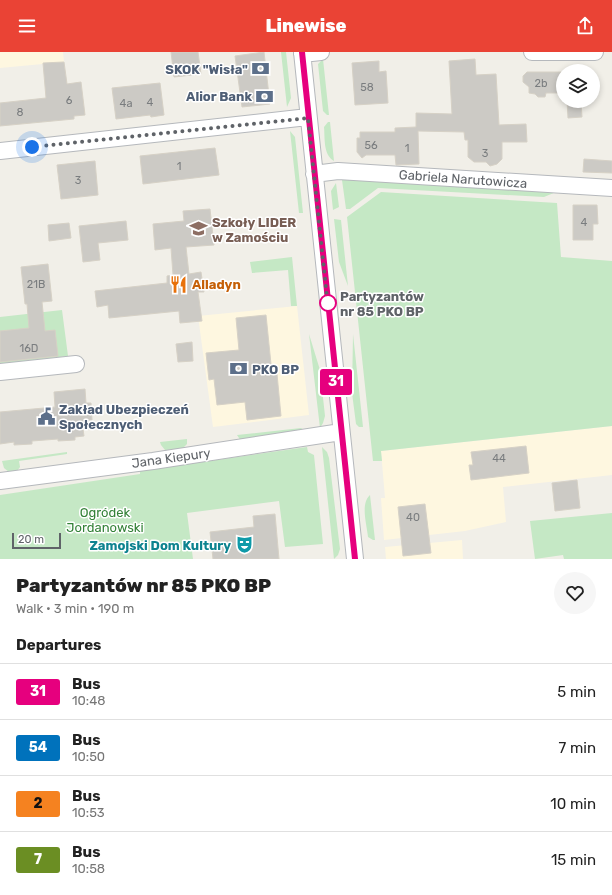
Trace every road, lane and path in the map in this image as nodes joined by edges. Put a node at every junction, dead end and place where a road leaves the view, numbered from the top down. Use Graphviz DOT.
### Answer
graph roads {
  1 [pos="322,52"];
  2 [pos="532,52"];
  3 [pos="595,52"];
  4 [pos="302,53"];
  5 [pos="308,118"];
  6 [pos="0,151"];
  7 [pos="314,174"];
  8 [pos="612,188"];
  9 [pos="76,364"];
  10 [pos="0,372"];
  11 [pos="341,432"];
  12 [pos="0,481"];
  13 [pos="355,559"];
  1 -- 4 [label="street"];
  2 -- 3 [label="street"];
  4 -- 5 [label="street"];
  5 -- 6 [label="street"];
  5 -- 7 [label="street"];
  7 -- 8 [label="street, Gabriela Narutowicza"];
  7 -- 11 [label="street"];
  9 -- 10 [label="street"];
  11 -- 12 [label="street, Jana Kiepury"];
  11 -- 13 [label="street"];
}
